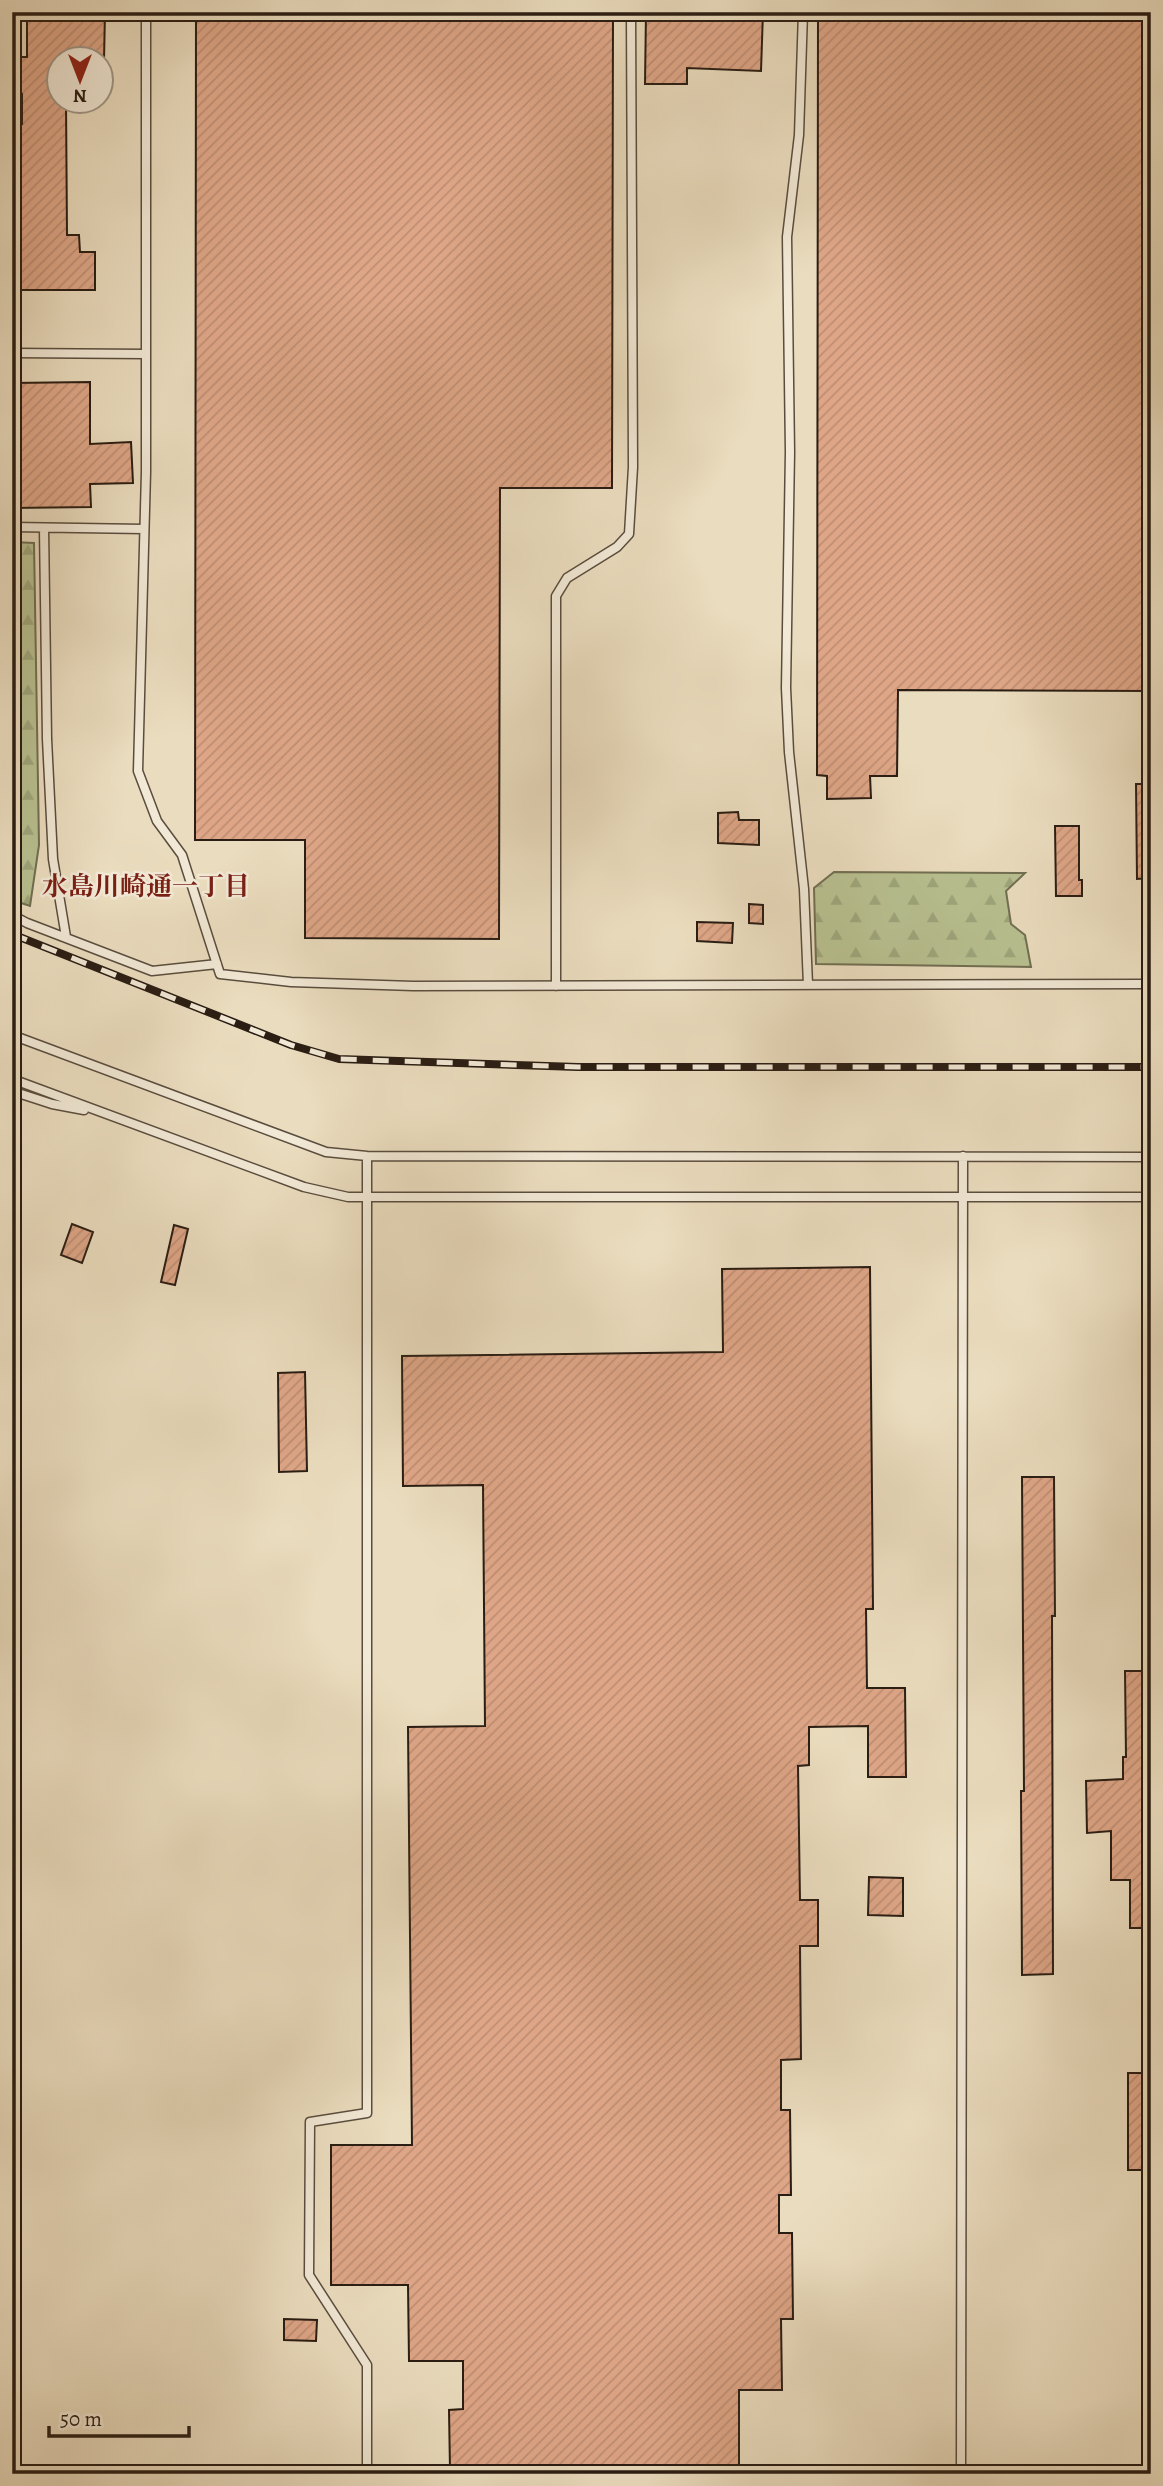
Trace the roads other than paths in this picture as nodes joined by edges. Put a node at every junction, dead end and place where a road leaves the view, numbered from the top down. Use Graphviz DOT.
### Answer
graph roads {
  1 [pos="146,12"];
  2 [pos="631,12"];
  3 [pos="803,12"];
  4 [pos="12,353"];
  5 [pos="146,354"];
  6 [pos="12,527"];
  7 [pos="44,528"];
  8 [pos="144,529"];
  9 [pos="12,915"];
  10 [pos="66,937"];
  11 [pos="217,964"];
  12 [pos="1151,984"];
  13 [pos="808,985"];
  14 [pos="556,986"];
  15 [pos="12,1035"];
  16 [pos="12,1079"];
  17 [pos="12,1091"];
  18 [pos="108,1115"];
  19 [pos="367,1156"];
  20 [pos="963,1156"];
  21 [pos="1151,1157"];
  22 [pos="962,1197"];
  23 [pos="1151,1197"];
  24 [pos="368,1198"];
  25 [pos="367,2474"];
  26 [pos="961,2474"];
  1 -- 5 [label="lane"];
  2 -- 14 [label="lane"];
  3 -- 13 [label="lane"];
  4 -- 5 [label="lane"];
  5 -- 8 [label="lane"];
  6 -- 7 [label="lane"];
  7 -- 8 [label="lane"];
  7 -- 10 [label="lane"];
  8 -- 11 [label="lane"];
  9 -- 10 [label="lane"];
  10 -- 11 [label="lane"];
  11 -- 14 [label="lane"];
  12 -- 13 [label="lane"];
  13 -- 14 [label="lane"];
  15 -- 19 [label="lane"];
  16 -- 18 [label="lane"];
  17 -- 18 [label="lane"];
  18 -- 24 [label="lane"];
  19 -- 20 [label="lane"];
  19 -- 24 [label="lane"];
  20 -- 21 [label="lane"];
  20 -- 22 [label="lane"];
  22 -- 23 [label="lane"];
  22 -- 24 [label="lane"];
  22 -- 26 [label="lane"];
  24 -- 25 [label="lane"];
}
